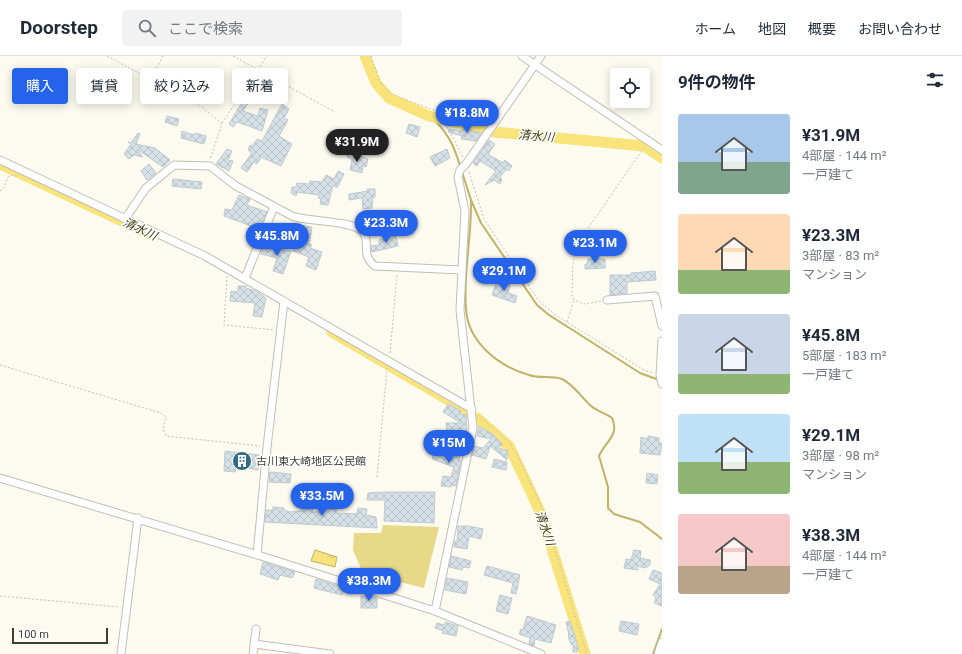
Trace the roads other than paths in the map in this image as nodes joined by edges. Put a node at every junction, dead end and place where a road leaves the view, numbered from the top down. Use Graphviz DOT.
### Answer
graph roads {
  1 [pos="522,56"];
  2 [pos="541,56"];
  3 [pos="535,65"];
  4 [pos="662,150"];
  5 [pos="0,160"];
  6 [pos="274,207"];
  7 [pos="125,219"];
  8 [pos="461,270"];
  9 [pos="245,278"];
  10 [pos="607,300"];
  11 [pos="284,301"];
  12 [pos="662,326"];
  13 [pos="662,341"];
  14 [pos="661,380"];
  15 [pos="472,409"];
  16 [pos="0,478"];
  17 [pos="138,518"];
  18 [pos="257,554"];
  19 [pos="435,610"];
  20 [pos="256,629"];
  21 [pos="662,642"];
  22 [pos="254,644"];
  23 [pos="121,654"];
  24 [pos="253,654"];
  25 [pos="330,654"];
  26 [pos="541,654"];
  27 [pos="658,654"];
  1 -- 3 [label="street"];
  2 -- 3 [label="street"];
  3 -- 4 [label="street"];
  3 -- 8 [label="street"];
  5 -- 7 [label="street"];
  6 -- 7 [label="street"];
  6 -- 8 [label="street"];
  6 -- 9 [label="street"];
  7 -- 9 [label="street"];
  8 -- 15 [label="street"];
  9 -- 11 [label="street"];
  10 -- 12 [label="street"];
  11 -- 15 [label="street"];
  11 -- 18 [label="street"];
  13 -- 14 [label="street"];
  15 -- 19 [label="street"];
  16 -- 17 [label="street"];
  17 -- 18 [label="street"];
  17 -- 23 [label="street"];
  18 -- 19 [label="street"];
  19 -- 26 [label="street"];
  20 -- 22 [label="street"];
  21 -- 27 [label="street"];
  22 -- 24 [label="street"];
  22 -- 25 [label="street"];
}
